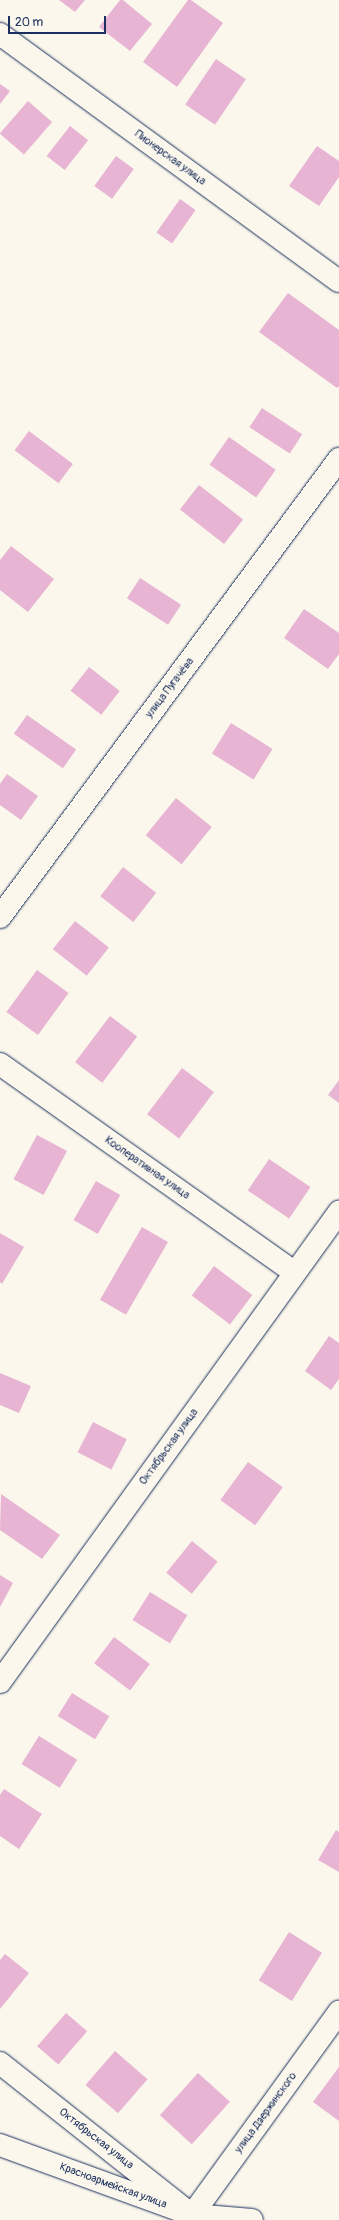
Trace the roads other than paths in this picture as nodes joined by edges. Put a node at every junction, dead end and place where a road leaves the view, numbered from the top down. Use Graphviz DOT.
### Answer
graph roads {
  1 [pos="0,34"];
  2 [pos="339,282"];
  3 [pos="339,459"];
  4 [pos="0,917"];
  5 [pos="0,1064"];
  6 [pos="339,1212"];
  7 [pos="294,1272"];
  8 [pos="0,1682"];
  9 [pos="339,2012"];
  10 [pos="0,2063"];
  11 [pos="0,2145"];
  12 [pos="192,2215"];
  13 [pos="252,2220"];
  1 -- 2 [label="street, Пионерская улица"];
  3 -- 4 [label="street, улица Пугачёва"];
  5 -- 7 [label="street, Кооперативная улица"];
  6 -- 7 [label="street, Октябрьская улица"];
  7 -- 8 [label="street, Октябрьская улица"];
  9 -- 12 [label="street, улица Дзержинского"];
  10 -- 12 [label="street, Октябрьская улица"];
  11 -- 12 [label="street, Красноармейская улица"];
  12 -- 13 [label="street, Красноармейская улица"];
}
